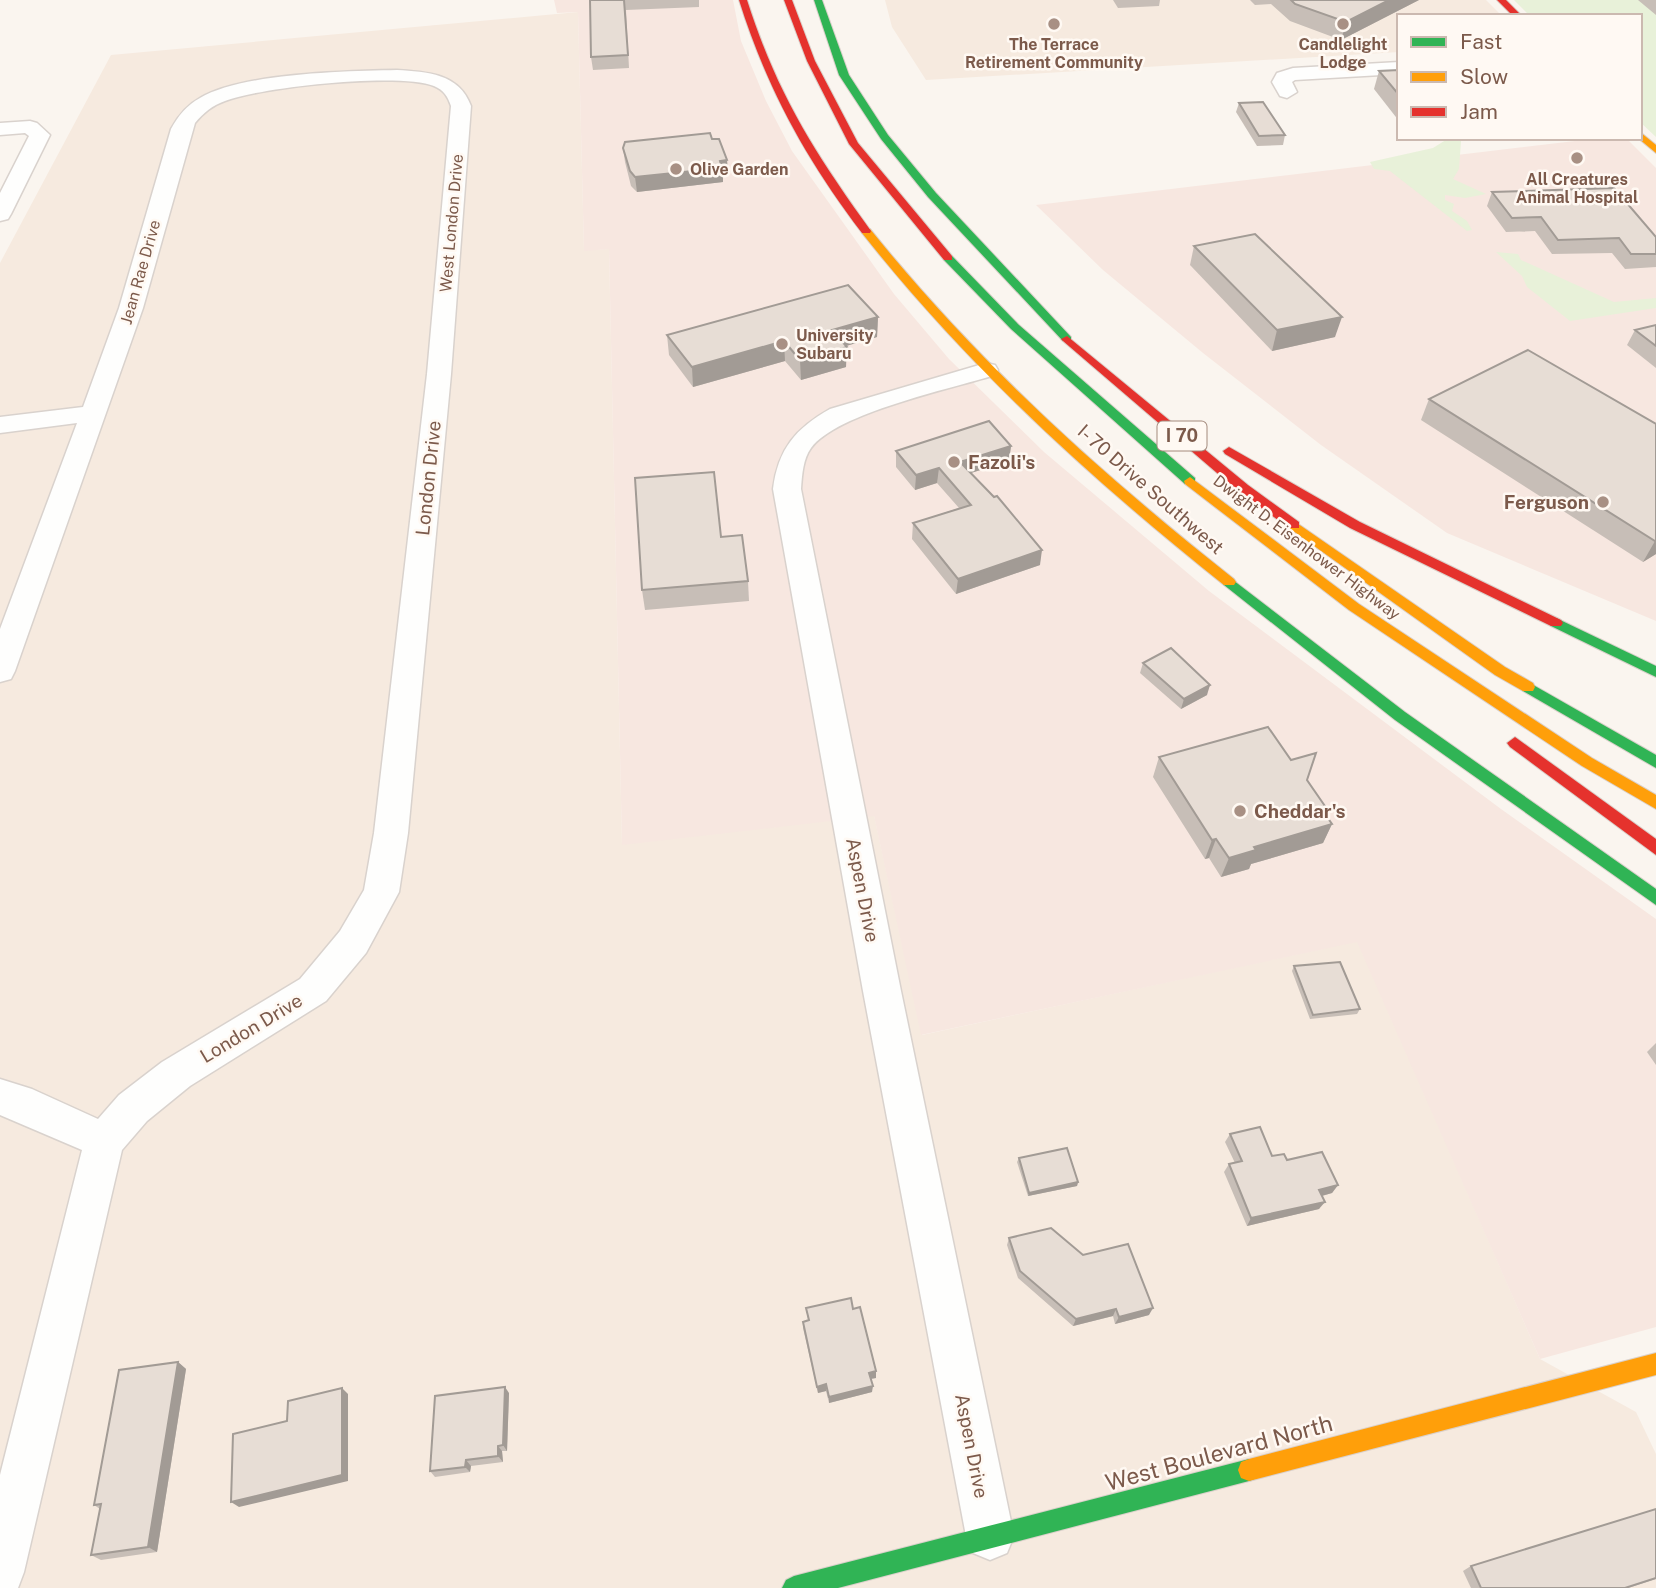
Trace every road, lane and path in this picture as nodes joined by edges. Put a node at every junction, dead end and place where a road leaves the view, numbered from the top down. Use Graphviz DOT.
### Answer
graph roads {
  1 [pos="743,0"];
  2 [pos="788,0"];
  3 [pos="818,0"];
  4 [pos="1502,0"];
  5 [pos="1516,14"];
  6 [pos="1397,68"];
  7 [pos="440,81"];
  8 [pos="1287,92"];
  9 [pos="0,129"];
  10 [pos="1642,137"];
  11 [pos="1656,150"];
  12 [pos="0,214"];
  13 [pos="986,370"];
  14 [pos="439,374"];
  15 [pos="1129,392"];
  16 [pos="94,413"];
  17 [pos="0,425"];
  18 [pos="1354,607"];
  19 [pos="1387,649"];
  20 [pos="0,671"];
  21 [pos="1656,672"];
  22 [pos="1499,732"];
  23 [pos="1656,762"];
  24 [pos="1656,803"];
  25 [pos="1656,848"];
  26 [pos="1656,898"];
  27 [pos="0,1097"];
  28 [pos="104,1140"];
  29 [pos="1656,1364"];
  30 [pos="990,1536"];
  31 [pos="0,1572"];
  32 [pos="794,1588"];
  1 -- 13 [label="main road, I- 70 Drive Southwest"];
  2 -- 18 [label="main road, Dwight D. Eisenhower Highway / I 70"];
  3 -- 15 [label="main road, Dwight D. Eisenhower Highway / I 70"];
  4 -- 5 [label="main road"];
  6 -- 8 [label="street"];
  7 -- 14 [label="street, West London Drive"];
  7 -- 16 [label="street, Jean Rae Drive"];
  9 -- 12 [label="street"];
  10 -- 11 [label="main road"];
  13 -- 26 [label="main road, I- 70 Drive Southwest"];
  13 -- 30 [label="street, Aspen Drive"];
  14 -- 28 [label="street, London Drive"];
  15 -- 21 [label="main road"];
  15 -- 23 [label="main road, Dwight D. Eisenhower Highway / I 70"];
  16 -- 17 [label="street"];
  16 -- 20 [label="street, Jean Rae Drive"];
  18 -- 19 [label="main road"];
  18 -- 24 [label="main road, Dwight D. Eisenhower Highway / I 70"];
  22 -- 25 [label="main road"];
  27 -- 28 [label="street"];
  28 -- 31 [label="street, London Drive"];
  29 -- 30 [label="main road, West Boulevard North"];
  30 -- 32 [label="main road, West Boulevard North"];
}
